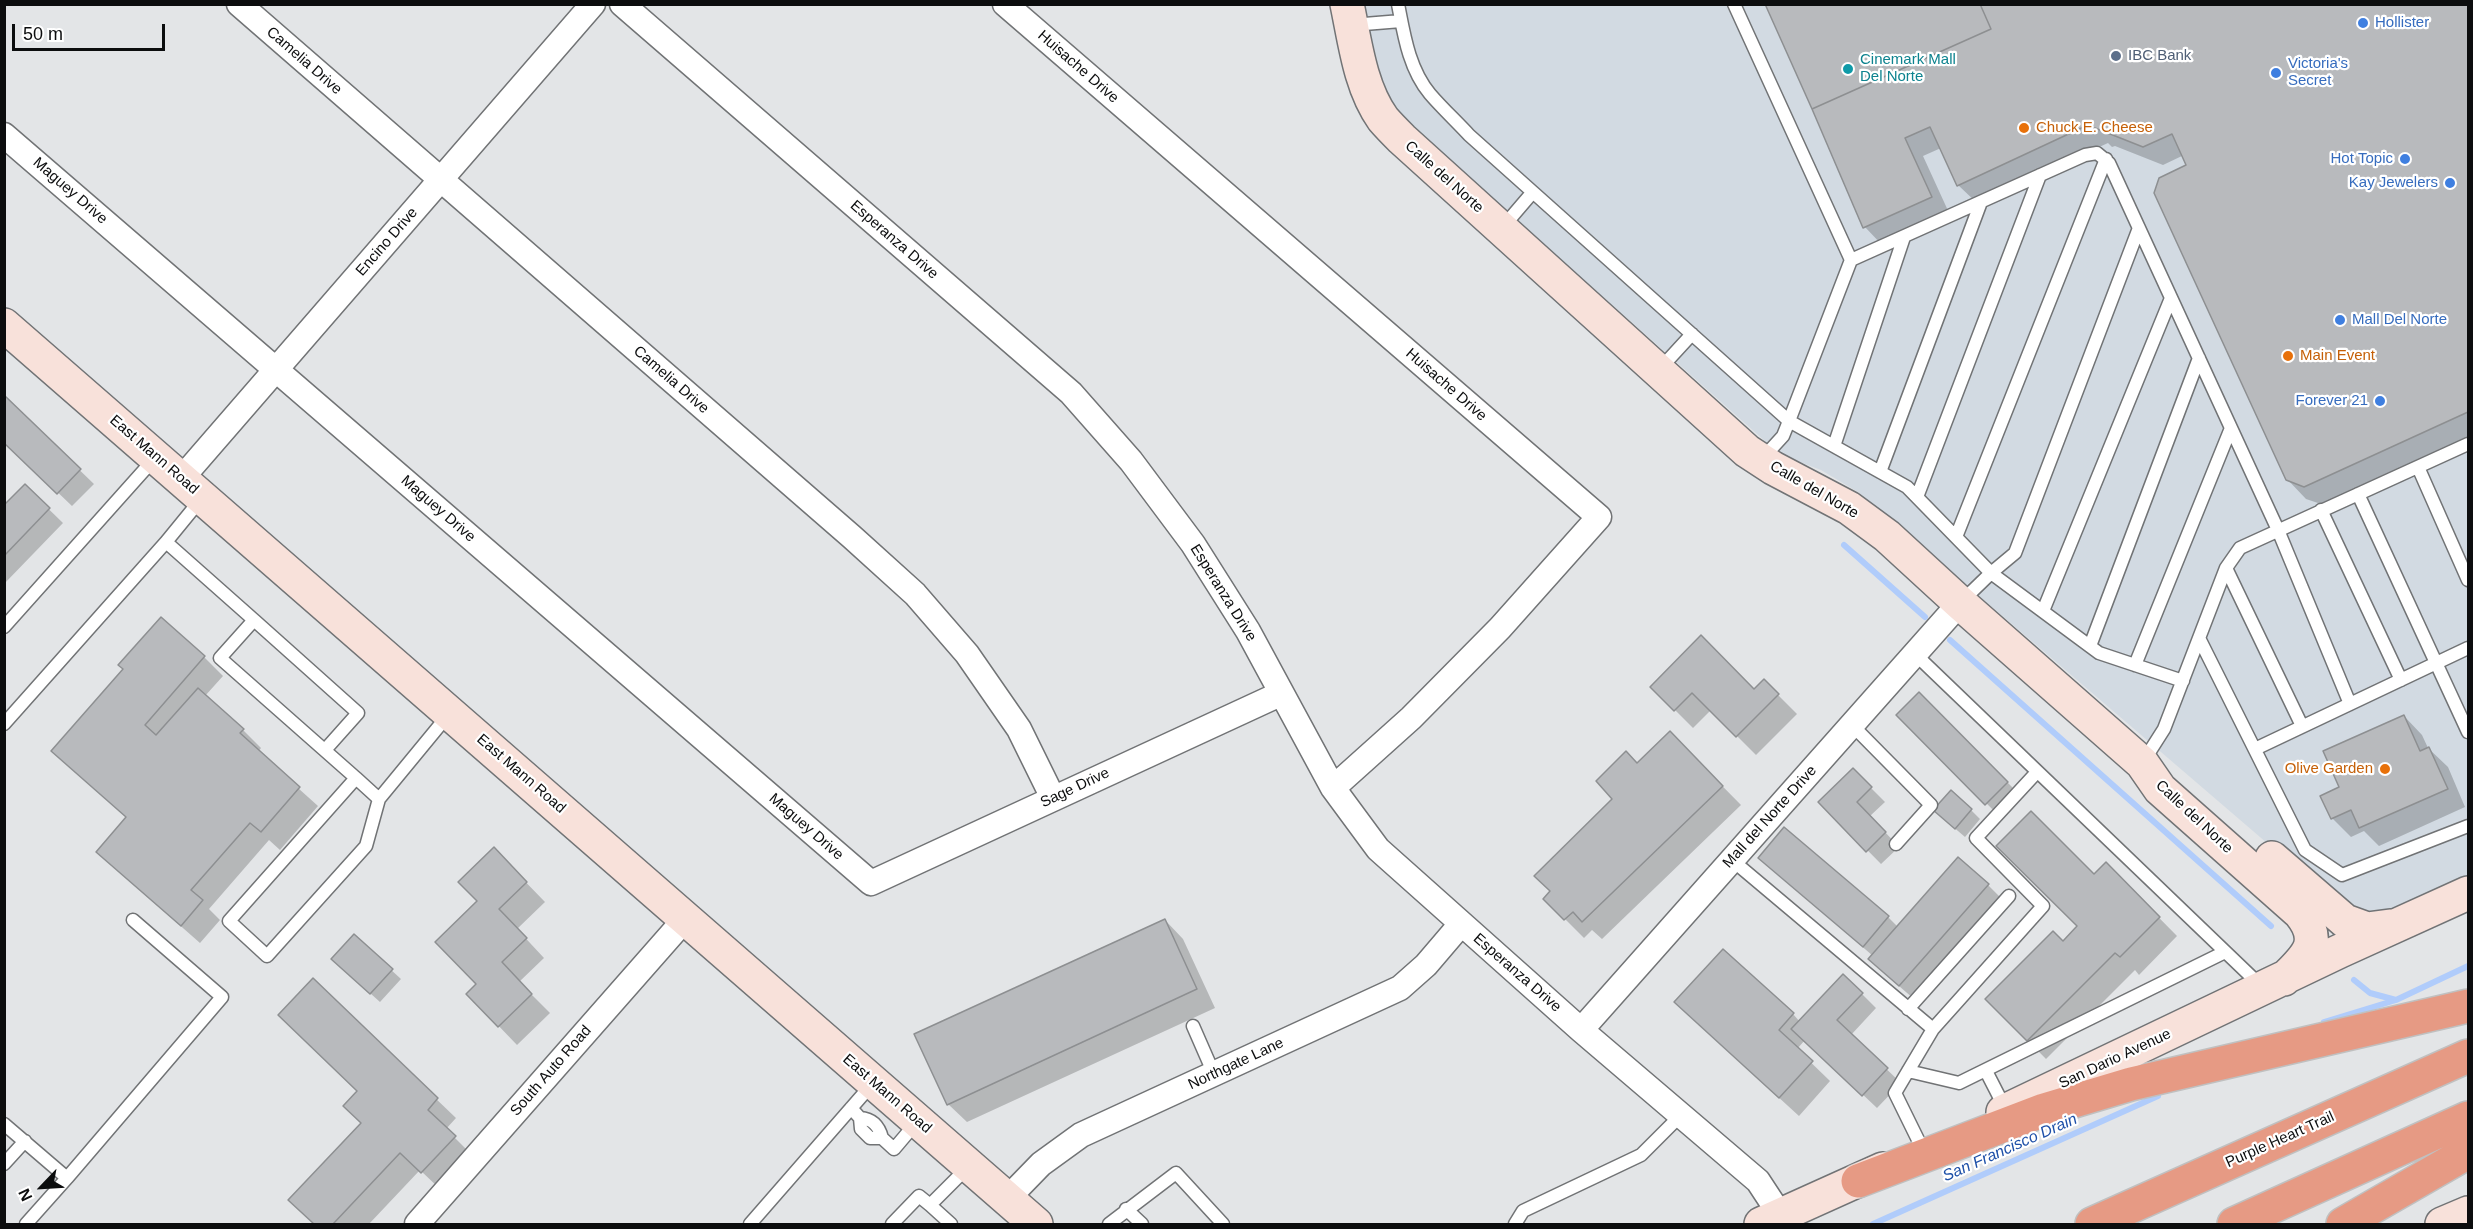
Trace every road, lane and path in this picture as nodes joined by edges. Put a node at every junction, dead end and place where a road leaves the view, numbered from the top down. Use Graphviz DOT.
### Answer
graph roads {
  1 [pos="239,4"];
  2 [pos="593,4"];
  3 [pos="622,4"];
  4 [pos="1005,4"];
  5 [pos="1398,4"];
  6 [pos="1734,4"];
  7 [pos="1349,15"];
  8 [pos="1401,21"];
  9 [pos="4,135"];
  10 [pos="2106,159"];
  11 [pos="2040,175"];
  12 [pos="441,180"];
  13 [pos="1532,192"];
  14 [pos="1981,202"];
  15 [pos="2139,228"];
  16 [pos="1501,229"];
  17 [pos="1904,237"];
  18 [pos="1851,260"];
  19 [pos="2171,298"];
  20 [pos="4,325"];
  21 [pos="1692,334"];
  22 [pos="2199,358"];
  23 [pos="276,369"];
  24 [pos="1659,371"];
  25 [pos="1789,422"];
  26 [pos="2231,428"];
  27 [pos="1834,446"];
  28 [pos="2468,447"];
  29 [pos="156,457"];
  30 [pos="1761,460"];
  31 [pos="2418,467"];
  32 [pos="1880,472"];
  33 [pos="191,488"];
  34 [pos="2358,494"];
  35 [pos="1917,497"];
  36 [pos="2321,510"];
  37 [pos="2278,530"];
  38 [pos="1956,537"];
  39 [pos="166,542"];
  40 [pos="2226,568"];
  41 [pos="1991,573"];
  42 [pos="2469,580"];
  43 [pos="1960,603"];
  44 [pos="2043,611"];
  45 [pos="254,620"];
  46 [pos="4,627"];
  47 [pos="2199,638"];
  48 [pos="2090,646"];
  49 [pos="2469,648"];
  50 [pos="1915,654"];
  51 [pos="2437,663"];
  52 [pos="2135,665"];
  53 [pos="2401,680"];
  54 [pos="2182,681"];
  55 [pos="1280,694"];
  56 [pos="2350,704"];
  57 [pos="450,713"];
  58 [pos="4,724"];
  59 [pos="1852,726"];
  60 [pos="2302,726"];
  61 [pos="2469,732"];
  62 [pos="2254,749"];
  63 [pos="325,750"];
  64 [pos="2142,763"];
  65 [pos="2037,772"];
  66 [pos="356,778"];
  67 [pos="1333,788"];
  68 [pos="379,798"];
  69 [pos="1053,798"];
  70 [pos="2469,826"];
  71 [pos="1896,844"];
  72 [pos="1732,860"];
  73 [pos="871,884"];
  74 [pos="2469,893"];
  75 [pos="2009,896"];
  76 [pos="686,918"];
  77 [pos="133,920"];
  78 [pos="1461,924"];
  79 [pos="2398,925"];
  80 [pos="2224,952"];
  81 [pos="2274,984"];
  82 [pos="2469,1006"];
  83 [pos="1908,1009"];
  84 [pos="1193,1026"];
  85 [pos="1933,1029"];
  86 [pos="1581,1030"];
  87 [pos="2469,1056"];
  88 [pos="1908,1071"];
  89 [pos="1986,1071"];
  90 [pos="1214,1074"];
  91 [pos="874,1082"];
  92 [pos="2006,1111"];
  93 [pos="855,1113"];
  94 [pos="1681,1115"];
  95 [pos="2469,1118"];
  96 [pos="918,1121"];
  97 [pos="4,1124"];
  98 [pos="25,1141"];
  99 [pos="1923,1150"];
  100 [pos="2469,1152"];
  101 [pos="4,1164"];
  102 [pos="969,1166"];
  103 [pos="67,1178"];
  104 [pos="1858,1181"];
  105 [pos="1006,1199"];
  106 [pos="930,1205"];
  107 [pos="1126,1209"];
  108 [pos="1771,1220"];
  109 [pos="26,1224"];
  110 [pos="417,1224"];
  111 [pos="750,1224"];
  112 [pos="892,1224"];
  113 [pos="951,1224"];
  114 [pos="1036,1224"];
  115 [pos="1109,1224"];
  116 [pos="1142,1224"];
  117 [pos="1223,1224"];
  118 [pos="1515,1224"];
  119 [pos="2092,1224"];
  120 [pos="2234,1224"];
  121 [pos="2343,1224"];
  1 -- 12 [label="street, Camelia Drive"];
  2 -- 12 [label="street, Encino Drive"];
  3 -- 55 [label="street, Esperanza Drive"];
  4 -- 67 [label="street, Huisache Drive"];
  5 -- 8 [label="lane"];
  6 -- 18 [label="lane"];
  7 -- 8 [label="lane"];
  7 -- 16 [label="street, Calle del Norte"];
  8 -- 13 [label="lane"];
  9 -- 23 [label="street, Maguey Drive"];
  10 -- 11 [label="lane"];
  10 -- 15 [label="lane"];
  10 -- 38 [label="lane"];
  11 -- 14 [label="lane"];
  11 -- 35 [label="lane"];
  12 -- 23 [label="street, Encino Drive"];
  12 -- 69 [label="street, Camelia Drive"];
  13 -- 16 [label="lane"];
  13 -- 21 [label="lane"];
  14 -- 17 [label="lane"];
  14 -- 32 [label="lane"];
  15 -- 19 [label="lane"];
  15 -- 41 [label="lane"];
  16 -- 24 [label="street, Calle del Norte"];
  17 -- 18 [label="lane"];
  17 -- 27 [label="lane"];
  18 -- 25 [label="lane"];
  19 -- 22 [label="lane"];
  19 -- 44 [label="lane"];
  20 -- 29 [label="street, East Mann Road"];
  21 -- 24 [label="lane"];
  21 -- 25 [label="lane"];
  22 -- 26 [label="lane"];
  22 -- 48 [label="lane"];
  23 -- 33 [label="street, Encino Drive"];
  23 -- 73 [label="street, Maguey Drive"];
  24 -- 30 [label="street, Calle del Norte"];
  25 -- 27 [label="lane"];
  25 -- 30 [label="lane"];
  26 -- 37 [label="lane"];
  26 -- 52 [label="lane"];
  27 -- 32 [label="lane"];
  28 -- 31 [label="lane"];
  29 -- 33 [label="street, East Mann Road"];
  29 -- 46 [label="lane"];
  30 -- 43 [label="street, Calle del Norte"];
  31 -- 34 [label="lane"];
  31 -- 42 [label="lane"];
  32 -- 35 [label="lane"];
  33 -- 39 [label="lane"];
  33 -- 57 [label="street, East Mann Road"];
  34 -- 36 [label="lane"];
  34 -- 51 [label="lane"];
  35 -- 38 [label="lane"];
  36 -- 37 [label="lane"];
  36 -- 53 [label="lane"];
  37 -- 40 [label="lane"];
  37 -- 56 [label="lane"];
  38 -- 41 [label="lane"];
  39 -- 45 [label="lane"];
  39 -- 58 [label="lane"];
  40 -- 47 [label="lane"];
  40 -- 60 [label="lane"];
  41 -- 43 [label="lane"];
  41 -- 44 [label="lane"];
  43 -- 50 [label="street, Mall del Norte Drive"];
  43 -- 64 [label="street, Calle del Norte"];
  44 -- 48 [label="lane"];
  45 -- 63 [label="lane"];
  45 -- 63 [label="lane"];
  47 -- 54 [label="lane"];
  47 -- 62 [label="lane"];
  48 -- 52 [label="lane"];
  49 -- 51 [label="lane"];
  50 -- 59 [label="street, Mall del Norte Drive"];
  50 -- 65 [label="lane"];
  51 -- 53 [label="lane"];
  51 -- 61 [label="lane"];
  52 -- 54 [label="lane"];
  53 -- 56 [label="lane"];
  54 -- 64 [label="lane"];
  55 -- 67 [label="street, Esperanza Drive"];
  55 -- 69 [label="street, Sage Drive"];
  56 -- 60 [label="lane"];
  57 -- 68 [label="lane"];
  57 -- 76 [label="street, East Mann Road"];
  59 -- 71 [label="lane"];
  59 -- 72 [label="street, Mall del Norte Drive"];
  60 -- 62 [label="lane"];
  62 -- 70 [label="lane"];
  63 -- 66 [label="lane"];
  64 -- 79 [label="street"];
  64 -- 81 [label="street, Calle del Norte"];
  65 -- 80 [label="lane"];
  65 -- 85 [label="lane"];
  66 -- 68 [label="lane"];
  66 -- 68 [label="lane"];
  67 -- 78 [label="street, Esperanza Drive"];
  69 -- 73 [label="street, Sage Drive"];
  72 -- 83 [label="lane"];
  72 -- 86 [label="street, Mall del Norte Drive"];
  74 -- 79 [label="street, San Dario Avenue"];
  75 -- 83 [label="lane"];
  76 -- 91 [label="street, East Mann Road"];
  76 -- 110 [label="street, South Auto Road"];
  77 -- 103 [label="lane"];
  78 -- 86 [label="street, Esperanza Drive"];
  78 -- 90 [label="street, Northgate Lane"];
  79 -- 81 [label="street, San Dario Avenue"];
  80 -- 81 [label="lane"];
  80 -- 89 [label="lane"];
  81 -- 92 [label="street, San Dario Avenue"];
  82 -- 104 [label="highway"];
  83 -- 85 [label="lane"];
  84 -- 90 [label="lane"];
  85 -- 88 [label="lane"];
  86 -- 94 [label="street, Esperanza Drive"];
  87 -- 119 [label="highway, Purple Heart Trail"];
  88 -- 89 [label="lane"];
  88 -- 99 [label="lane"];
  89 -- 92 [label="lane"];
  90 -- 105 [label="street, Northgate Lane"];
  91 -- 93 [label="lane"];
  91 -- 96 [label="street, East Mann Road"];
  92 -- 99 [label="street, San Dario Avenue"];
  93 -- 96 [label="lane"];
  93 -- 111 [label="lane"];
  94 -- 108 [label="street, Esperanza Drive"];
  94 -- 118 [label="lane"];
  95 -- 120 [label="highway"];
  96 -- 102 [label="street, East Mann Road"];
  97 -- 98 [label="lane"];
  98 -- 101 [label="lane"];
  98 -- 103 [label="lane"];
  99 -- 104 [label="street, San Dario Avenue"];
  100 -- 121 [label="highway"];
  102 -- 105 [label="street, East Mann Road"];
  102 -- 106 [label="lane"];
  103 -- 109 [label="lane"];
  104 -- 108 [label="street, San Dario Avenue"];
  105 -- 114 [label="street, East Mann Road"];
  106 -- 112 [label="lane"];
  106 -- 113 [label="lane"];
  107 -- 115 [label="lane"];
  107 -- 116 [label="lane"];
  107 -- 117 [label="lane"];
}
